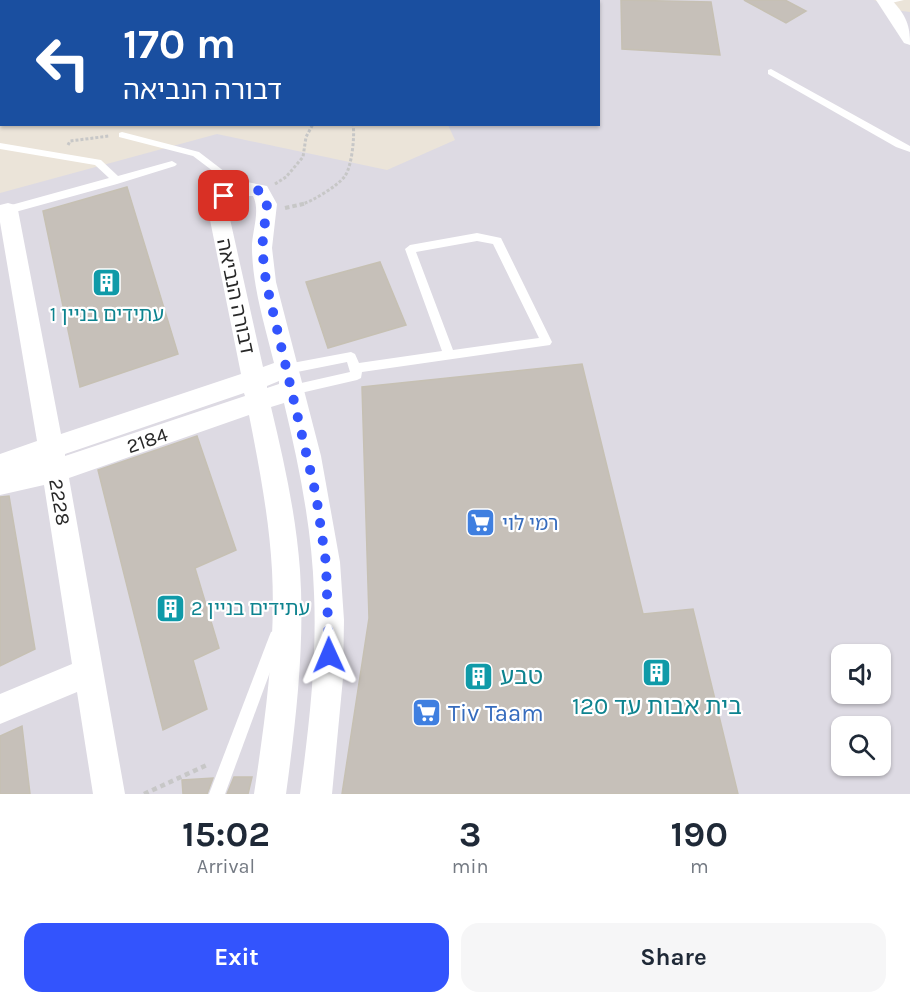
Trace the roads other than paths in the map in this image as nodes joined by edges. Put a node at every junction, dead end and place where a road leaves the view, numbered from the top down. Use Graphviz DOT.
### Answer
graph roads {
  1 [pos="904,0"];
  2 [pos="910,0"];
  3 [pos="890,1"];
  4 [pos="910,40"];
  5 [pos="771,72"];
  6 [pos="122,135"];
  7 [pos="0,146"];
  8 [pos="910,149"];
  9 [pos="172,164"];
  10 [pos="117,181"];
  11 [pos="251,190"];
  12 [pos="4,211"];
  13 [pos="449,355"];
  14 [pos="355,368"];
  15 [pos="290,380"];
  16 [pos="256,390"];
  17 [pos="53,459"];
  18 [pos="0,465"];
  19 [pos="0,483"];
  20 [pos="287,608"];
  21 [pos="89,672"];
  22 [pos="0,709"];
  23 [pos="109,794"];
  24 [pos="218,794"];
  25 [pos="270,794"];
  26 [pos="316,794"];
  1 -- 2 [label="lane"];
  3 -- 4 [label="street"];
  5 -- 8 [label="lane"];
  6 -- 11 [label="lane"];
  7 -- 10 [label="lane"];
  9 -- 10 [label="lane"];
  10 -- 12 [label="lane"];
  11 -- 15 [label="street, דבורה הנביאה"];
  11 -- 16 [label="street, דבורה הנביאה"];
  12 -- 17 [label="street, 2228"];
  13 -- 13 [label="lane"];
  13 -- 14 [label="lane"];
  14 -- 15 [label="lane"];
  14 -- 15 [label="lane"];
  15 -- 16 [label="street, 2184"];
  15 -- 26 [label="street, דבורה הנביאה"];
  16 -- 17 [label="street, 2184"];
  16 -- 20 [label="street, דבורה הנביאה"];
  17 -- 18 [label="street, 2184"];
  17 -- 19 [label="street, 2184"];
  17 -- 21 [label="street, 2228"];
  20 -- 24 [label="lane"];
  20 -- 25 [label="street, דבורה הנביאה"];
  21 -- 22 [label="street"];
  21 -- 23 [label="street, 2228"];
}
